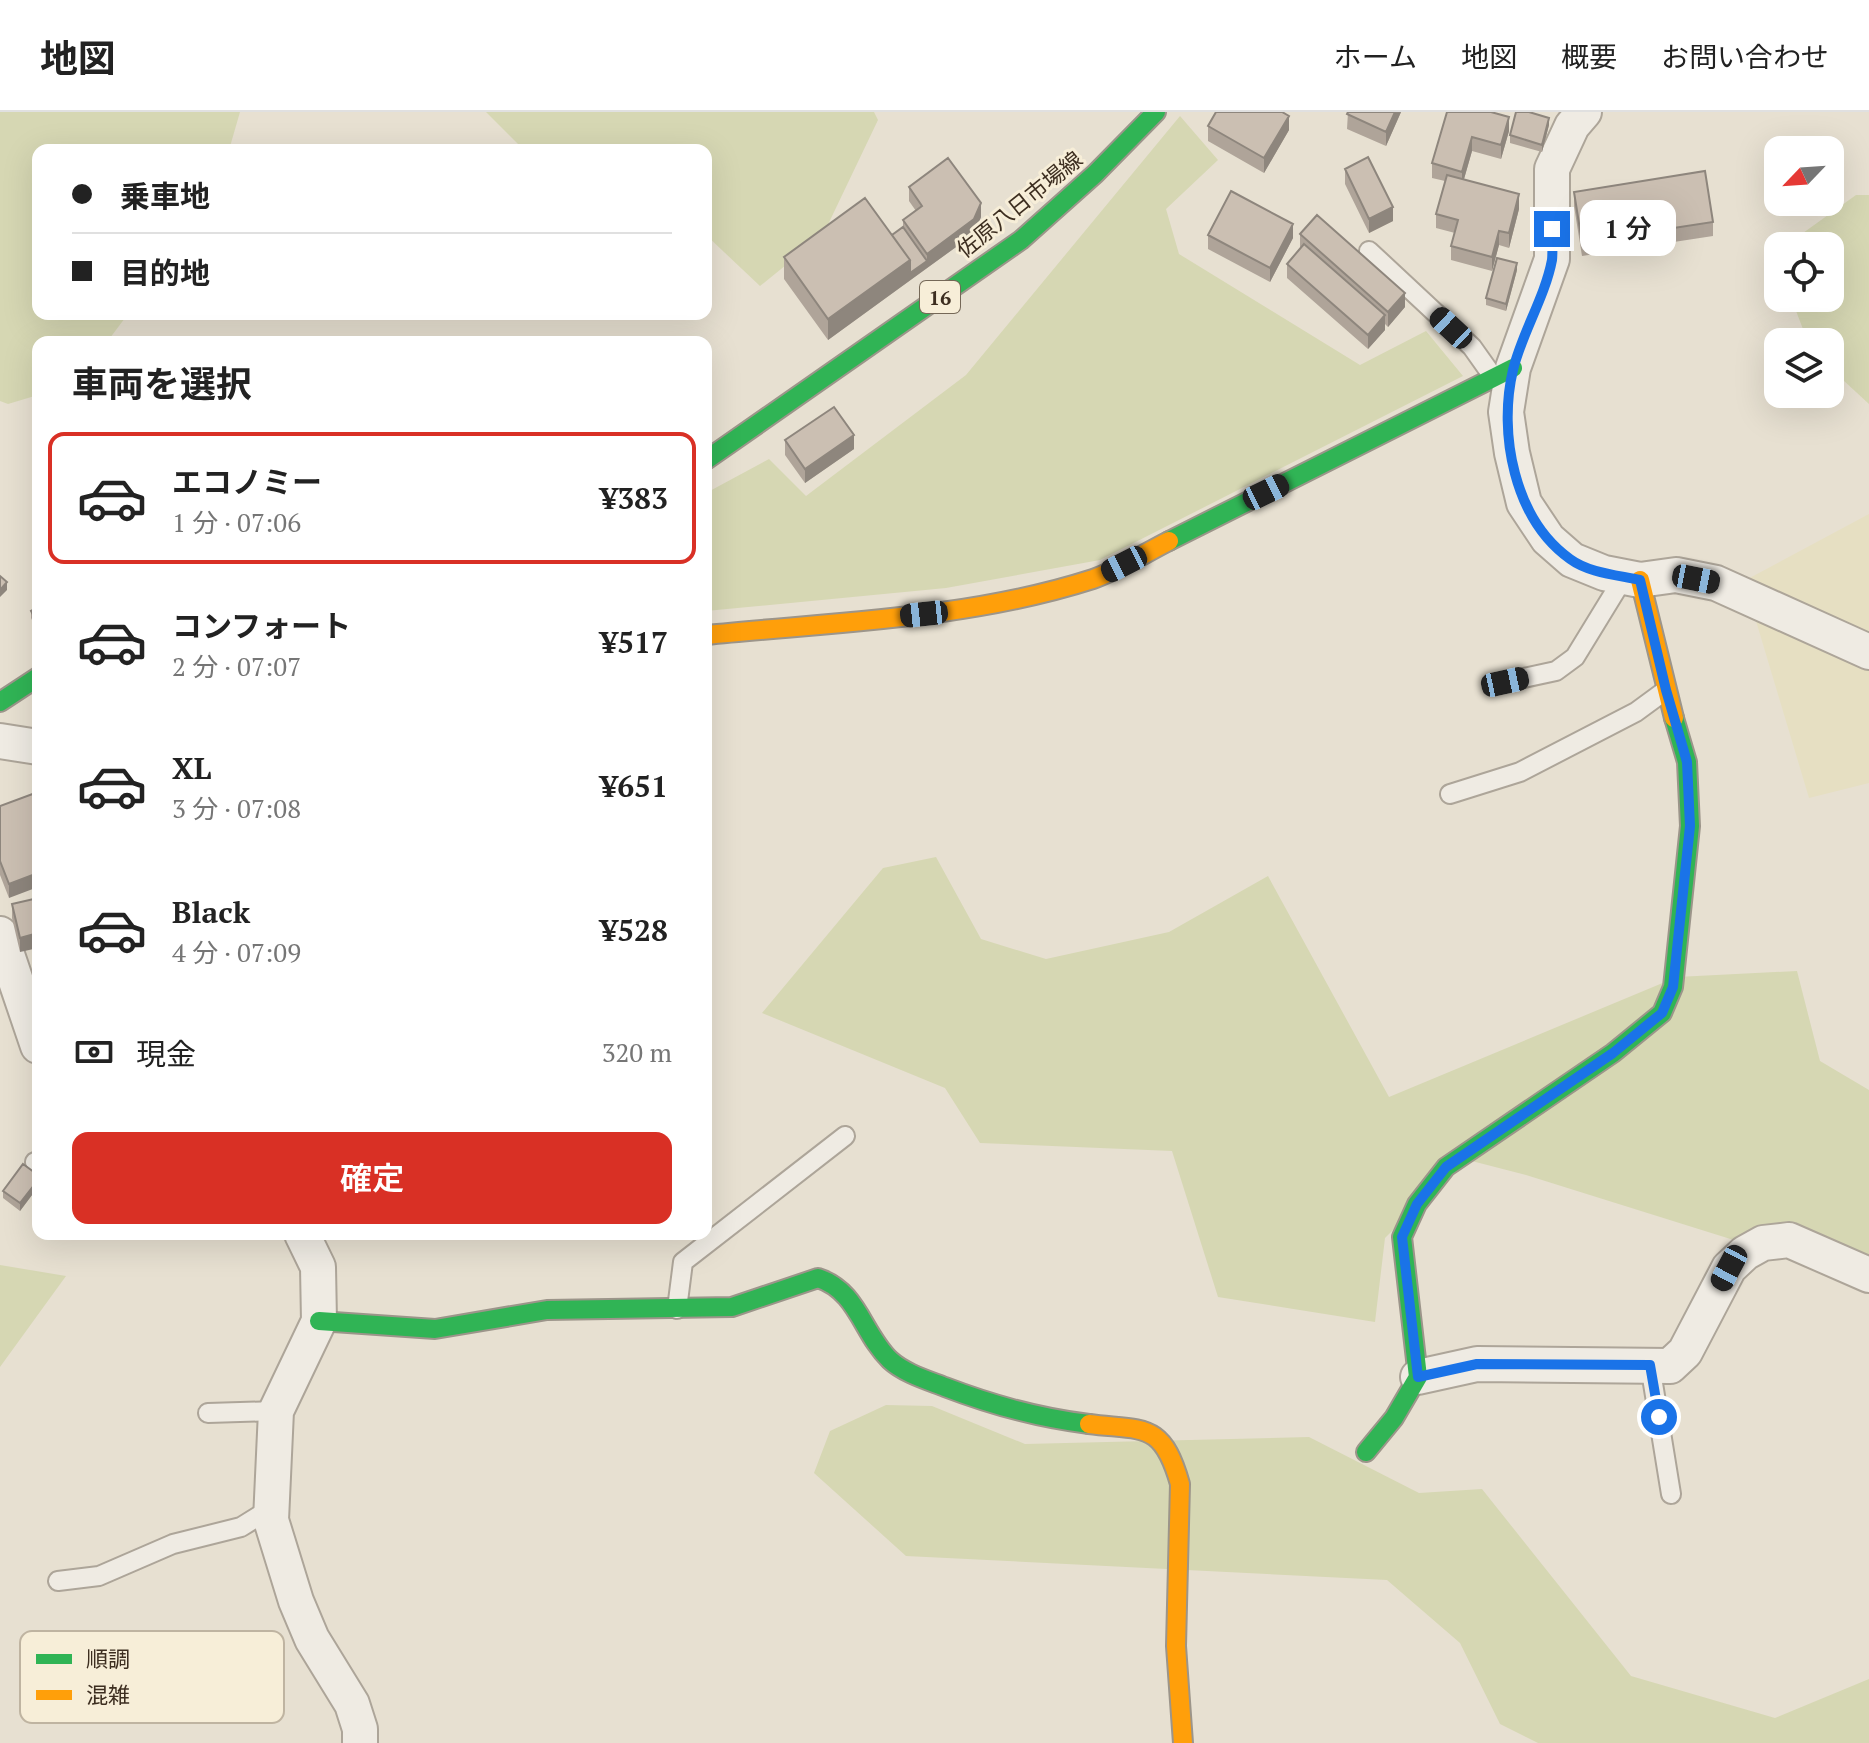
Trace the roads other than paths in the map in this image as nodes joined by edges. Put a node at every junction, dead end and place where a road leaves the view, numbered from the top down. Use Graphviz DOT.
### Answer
graph roads {
  1 [pos="1156,112"];
  2 [pos="1584,112"];
  3 [pos="1369,251"];
  4 [pos="1504,373"];
  5 [pos="712,456"];
  6 [pos="1632,578"];
  7 [pos="712,634"];
  8 [pos="1869,652"];
  9 [pos="32,681"];
  10 [pos="1505,682"];
  11 [pos="1666,690"];
  12 [pos="0,702"];
  13 [pos="0,741"];
  14 [pos="32,746"];
  15 [pos="1450,794"];
  16 [pos="0,934"];
  17 [pos="32,1028"];
  18 [pos="845,1136"];
  19 [pos="712,1239"];
  20 [pos="305,1240"];
  21 [pos="711,1240"];
  22 [pos="1869,1275"];
  23 [pos="677,1310"];
  24 [pos="319,1321"];
  25 [pos="1650,1365"];
  26 [pos="1418,1377"];
  27 [pos="276,1411"];
  28 [pos="208,1413"];
  29 [pos="1366,1452"];
  30 [pos="1671,1494"];
  31 [pos="270,1509"];
  32 [pos="58,1581"];
  33 [pos="360,1743"];
  34 [pos="1183,1743"];
  1 -- 5 [label="street, 佐原八日市場線 / 16"];
  2 -- 4 [label="street"];
  3 -- 4 [label="lane"];
  4 -- 6 [label="street"];
  4 -- 7 [label="street"];
  6 -- 8 [label="street"];
  6 -- 10 [label="lane"];
  6 -- 11 [label="street"];
  9 -- 12 [label="street"];
  11 -- 15 [label="lane"];
  11 -- 26 [label="street"];
  13 -- 14 [label="street"];
  16 -- 17 [label="street"];
  18 -- 19 [label="lane"];
  20 -- 24 [label="street"];
  21 -- 23 [label="lane"];
  22 -- 25 [label="street"];
  23 -- 24 [label="street"];
  23 -- 34 [label="street"];
  24 -- 27 [label="street"];
  25 -- 26 [label="street"];
  25 -- 30 [label="lane"];
  26 -- 29 [label="street"];
  27 -- 28 [label="lane"];
  27 -- 31 [label="street"];
  31 -- 32 [label="lane"];
  31 -- 33 [label="street"];
}
